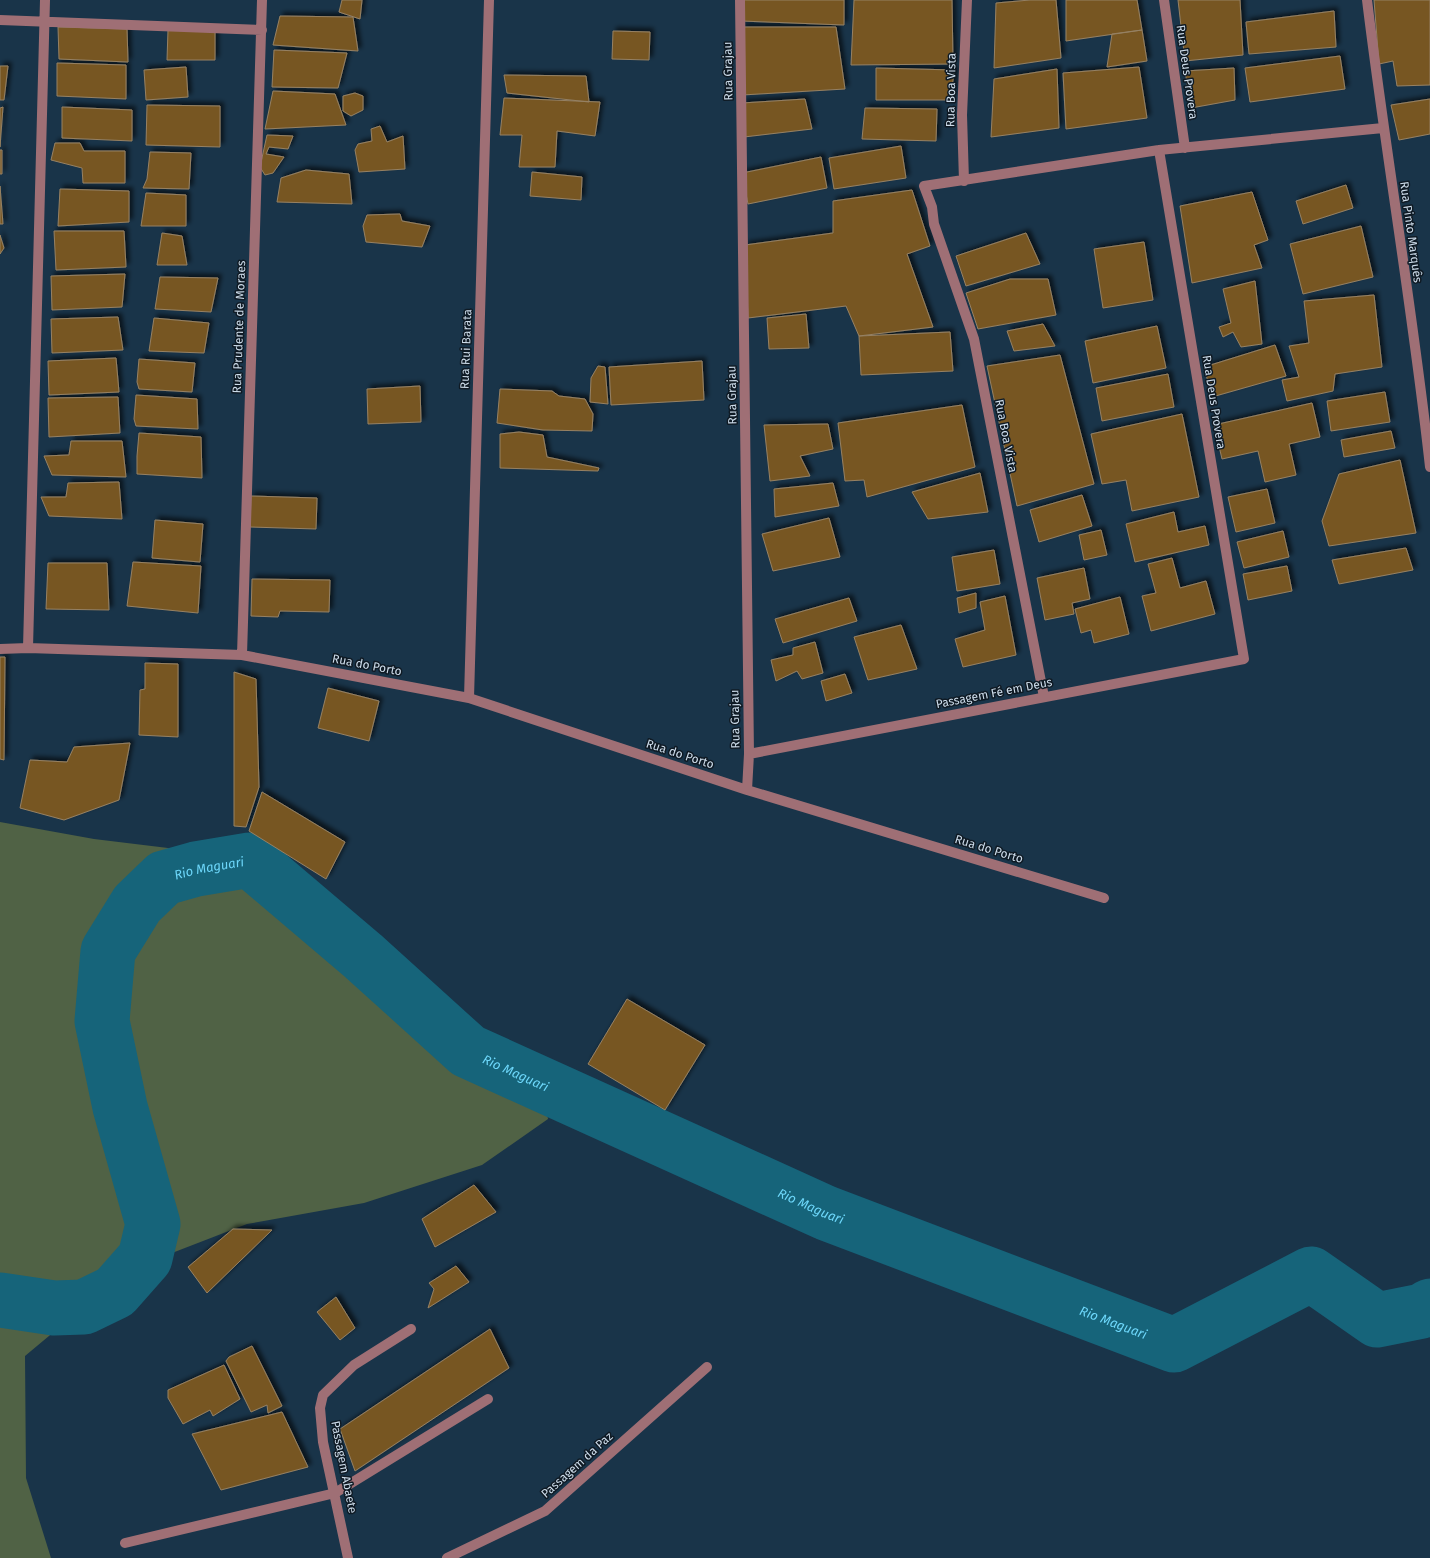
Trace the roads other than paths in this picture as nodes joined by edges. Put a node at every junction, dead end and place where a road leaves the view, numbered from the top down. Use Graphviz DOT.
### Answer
graph roads {
  1 [pos="45,0"];
  2 [pos="262,0"];
  3 [pos="489,0"];
  4 [pos="740,0"];
  5 [pos="967,0"];
  6 [pos="1164,0"];
  7 [pos="1367,0"];
  8 [pos="0,20"];
  9 [pos="44,22"];
  10 [pos="262,30"];
  11 [pos="1383,128"];
  12 [pos="1185,148"];
  13 [pos="1159,150"];
  14 [pos="964,181"];
  15 [pos="1430,467"];
  16 [pos="28,648"];
  17 [pos="0,649"];
  18 [pos="242,655"];
  19 [pos="1244,659"];
  20 [pos="1044,697"];
  21 [pos="470,698"];
  22 [pos="749,754"];
  23 [pos="747,790"];
  24 [pos="1104,898"];
  25 [pos="411,1330"];
  26 [pos="707,1367"];
  27 [pos="488,1399"];
  28 [pos="335,1493"];
  29 [pos="125,1543"];
  30 [pos="348,1558"];
  31 [pos="448,1558"];
  1 -- 9 [label="street"];
  2 -- 10 [label="street, Rua Prudente de Moraes"];
  3 -- 21 [label="street, Rua Rui Barata"];
  4 -- 22 [label="street, Rua Grajau"];
  5 -- 14 [label="street, Rua Boa Vista"];
  6 -- 12 [label="street, Rua Deus Provera"];
  7 -- 11 [label="street, Rua Pinto Marquês"];
  8 -- 9 [label="street"];
  9 -- 10 [label="street"];
  9 -- 16 [label="street"];
  10 -- 18 [label="street, Rua Prudente de Moraes"];
  11 -- 12 [label="street"];
  11 -- 15 [label="street, Rua Pinto Marquês"];
  12 -- 13 [label="street"];
  13 -- 14 [label="street"];
  13 -- 19 [label="street, Rua Deus Provera"];
  14 -- 20 [label="street, Rua Boa Vista"];
  16 -- 17 [label="street, Rua do Porto"];
  16 -- 18 [label="street, Rua do Porto"];
  18 -- 21 [label="street, Rua do Porto"];
  19 -- 20 [label="street, Passagem Fé em Deus"];
  20 -- 22 [label="street, Passagem Fé em Deus"];
  21 -- 23 [label="street, Rua do Porto"];
  22 -- 23 [label="street, Rua Grajau"];
  23 -- 24 [label="street, Rua do Porto"];
  25 -- 28 [label="street, Passagem Abaete"];
  26 -- 31 [label="street, Passagem da Paz"];
  27 -- 28 [label="street"];
  28 -- 29 [label="street"];
  28 -- 30 [label="street, Passagem Abaete"];
}
